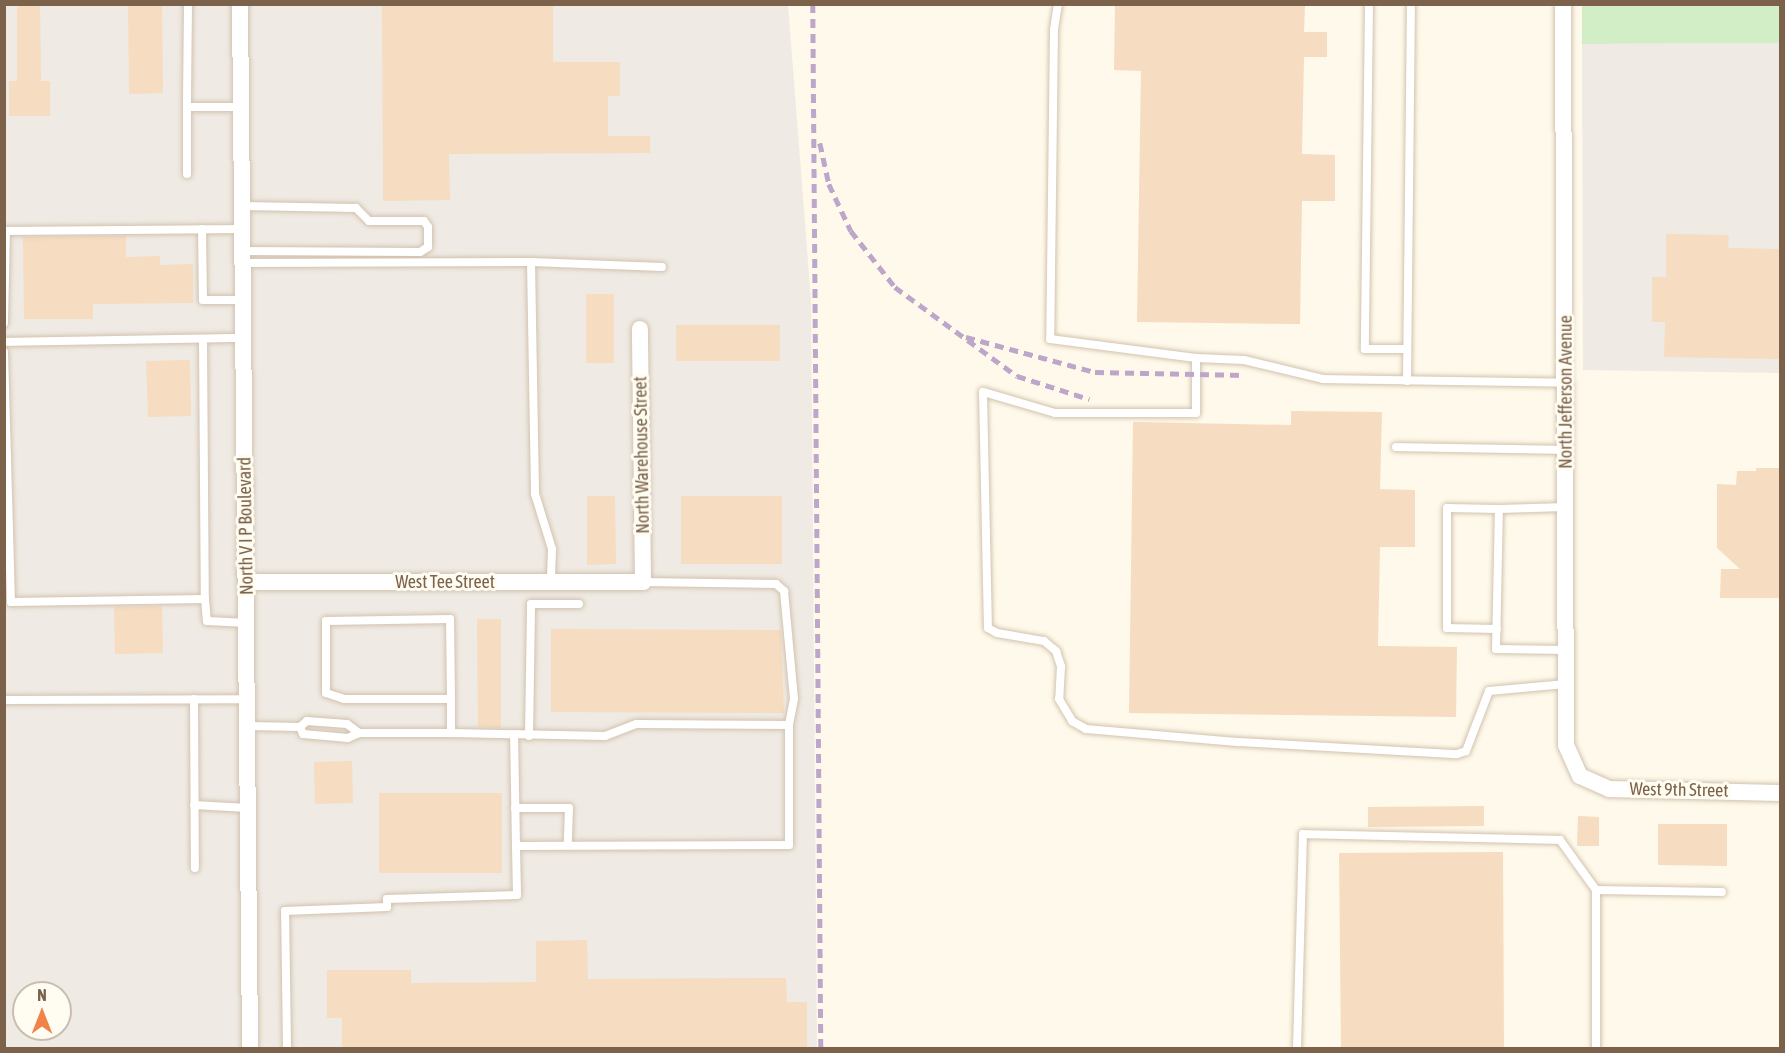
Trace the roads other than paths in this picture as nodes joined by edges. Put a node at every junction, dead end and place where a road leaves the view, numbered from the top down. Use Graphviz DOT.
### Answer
graph roads {
  1 [pos="188,4"];
  2 [pos="240,4"];
  3 [pos="1058,4"];
  4 [pos="1369,4"];
  5 [pos="1411,4"];
  6 [pos="1563,4"];
  7 [pos="187,106"];
  8 [pos="241,107"];
  9 [pos="187,174"];
  10 [pos="242,206"];
  11 [pos="201,229"];
  12 [pos="242,229"];
  13 [pos="242,257"];
  14 [pos="531,262"];
  15 [pos="662,267"];
  16 [pos="243,300"];
  17 [pos="4,323"];
  18 [pos="640,329"];
  19 [pos="243,338"];
  20 [pos="203,339"];
  21 [pos="4,342"];
  22 [pos="1407,349"];
  23 [pos="4,352"];
  24 [pos="1196,358"];
  25 [pos="1407,381"];
  26 [pos="1566,383"];
  27 [pos="1396,447"];
  28 [pos="1566,450"];
  29 [pos="1566,507"];
  30 [pos="1498,509"];
  31 [pos="246,582"];
  32 [pos="551,582"];
  33 [pos="643,582"];
  34 [pos="205,599"];
  35 [pos="579,604"];
  36 [pos="247,623"];
  37 [pos="1497,629"];
  38 [pos="1566,650"];
  39 [pos="1566,684"];
  40 [pos="194,699"];
  41 [pos="247,699"];
  42 [pos="452,699"];
  43 [pos="4,700"];
  44 [pos="789,725"];
  45 [pos="247,726"];
  46 [pos="300,727"];
  47 [pos="359,733"];
  48 [pos="451,733"];
  49 [pos="514,736"];
  50 [pos="529,736"];
  51 [pos="1580,776"];
  52 [pos="1780,792"];
  53 [pos="194,805"];
  54 [pos="248,808"];
  55 [pos="515,808"];
  56 [pos="568,845"];
  57 [pos="516,846"];
  58 [pos="195,868"];
  59 [pos="1596,890"];
  60 [pos="1722,892"];
  61 [pos="250,1048"];
  62 [pos="287,1048"];
  63 [pos="1297,1048"];
  64 [pos="1596,1048"];
  1 -- 7 [label="lane"];
  2 -- 8 [label="street, North V I P Boulevard"];
  3 -- 24 [label="lane"];
  4 -- 22 [label="lane"];
  5 -- 22 [label="lane"];
  6 -- 26 [label="street, North Jefferson Avenue"];
  7 -- 8 [label="lane"];
  7 -- 9 [label="lane"];
  8 -- 10 [label="street, North V I P Boulevard"];
  10 -- 12 [label="street, North V I P Boulevard"];
  10 -- 13 [label="lane"];
  11 -- 12 [label="lane"];
  11 -- 16 [label="lane"];
  11 -- 17 [label="lane"];
  12 -- 13 [label="street, North V I P Boulevard"];
  13 -- 14 [label="lane"];
  13 -- 16 [label="street, North V I P Boulevard"];
  14 -- 15 [label="lane"];
  14 -- 32 [label="lane"];
  16 -- 19 [label="street, North V I P Boulevard"];
  18 -- 33 [label="street, North Warehouse Street"];
  19 -- 20 [label="lane"];
  19 -- 31 [label="street, North V I P Boulevard"];
  20 -- 21 [label="lane"];
  20 -- 34 [label="lane"];
  22 -- 25 [label="lane"];
  23 -- 34 [label="lane"];
  24 -- 25 [label="lane"];
  24 -- 39 [label="lane"];
  25 -- 26 [label="lane"];
  26 -- 28 [label="street, North Jefferson Avenue"];
  27 -- 28 [label="lane"];
  28 -- 29 [label="street, North Jefferson Avenue"];
  29 -- 30 [label="lane"];
  29 -- 38 [label="street, North Jefferson Avenue"];
  30 -- 37 [label="lane"];
  30 -- 37 [label="lane"];
  31 -- 32 [label="street, West Tee Street"];
  31 -- 36 [label="street, North V I P Boulevard"];
  32 -- 33 [label="street, West Tee Street"];
  33 -- 44 [label="lane"];
  34 -- 36 [label="lane"];
  35 -- 50 [label="lane"];
  36 -- 41 [label="street, North V I P Boulevard"];
  37 -- 38 [label="lane"];
  38 -- 39 [label="street, North Jefferson Avenue"];
  39 -- 51 [label="street, North Jefferson Avenue"];
  40 -- 41 [label="lane"];
  40 -- 43 [label="lane"];
  40 -- 53 [label="lane"];
  41 -- 45 [label="street, North V I P Boulevard"];
  42 -- 42 [label="lane"];
  42 -- 48 [label="lane"];
  44 -- 50 [label="lane"];
  44 -- 56 [label="lane"];
  45 -- 46 [label="lane"];
  45 -- 54 [label="street, North V I P Boulevard"];
  46 -- 47 [label="lane"];
  46 -- 47 [label="lane"];
  47 -- 48 [label="lane"];
  48 -- 49 [label="lane"];
  49 -- 50 [label="lane"];
  49 -- 55 [label="lane"];
  51 -- 52 [label="street, West 9th Street"];
  53 -- 54 [label="lane"];
  53 -- 58 [label="lane"];
  54 -- 61 [label="street, North V I P Boulevard"];
  55 -- 56 [label="lane"];
  55 -- 57 [label="lane"];
  56 -- 57 [label="lane"];
  57 -- 62 [label="lane"];
  59 -- 60 [label="lane"];
  59 -- 63 [label="lane"];
  59 -- 64 [label="lane"];
}
